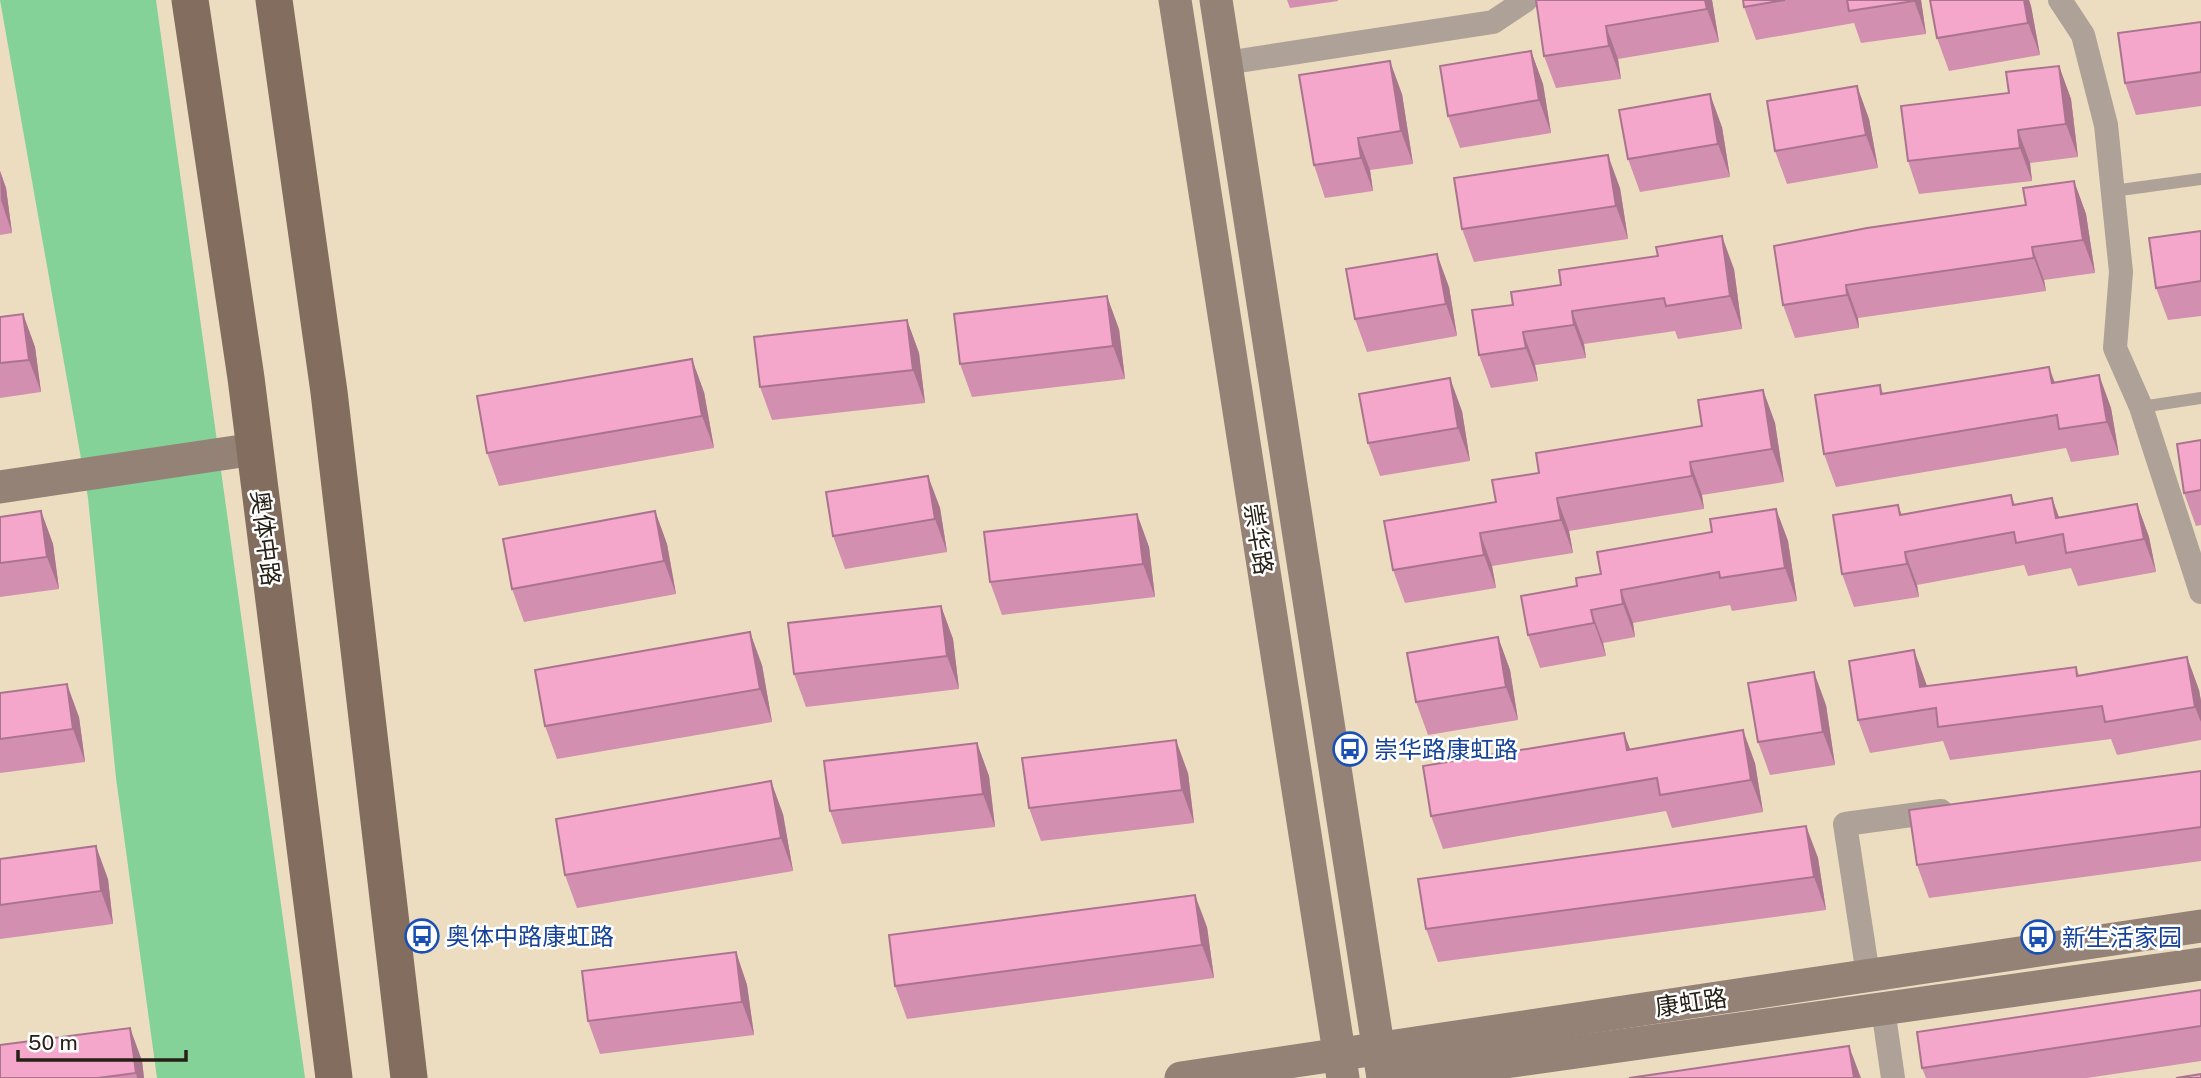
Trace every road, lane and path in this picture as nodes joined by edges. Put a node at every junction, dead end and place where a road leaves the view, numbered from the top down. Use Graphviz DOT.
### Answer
graph roads {
  1 [pos="190,0"];
  2 [pos="274,0"];
  3 [pos="1175,0"];
  4 [pos="1216,0"];
  5 [pos="1526,0"];
  6 [pos="2060,0"];
  7 [pos="1226,63"];
  8 [pos="2201,179"];
  9 [pos="2113,191"];
  10 [pos="2201,398"];
  11 [pos="2141,407"];
  12 [pos="255,449"];
  13 [pos="0,487"];
  14 [pos="2201,592"];
  15 [pos="1968,808"];
  16 [pos="2201,926"];
  17 [pos="2201,964"];
  18 [pos="1868,975"];
  19 [pos="1883,1009"];
  20 [pos="1341,1066"];
  21 [pos="1384,1068"];
  22 [pos="334,1078"];
  23 [pos="409,1078"];
  24 [pos="1181,1078"];
  25 [pos="1893,1078"];
  1 -- 12 [label="main road, 奥体中路"];
  2 -- 23 [label="main road"];
  3 -- 20 [label="main road, 崇华路"];
  4 -- 7 [label="main road, 崇华路"];
  5 -- 7 [label="street"];
  6 -- 9 [label="street"];
  7 -- 21 [label="main road, 崇华路"];
  8 -- 9 [label="lane"];
  9 -- 11 [label="street"];
  10 -- 11 [label="lane"];
  11 -- 14 [label="street"];
  12 -- 13 [label="main road"];
  12 -- 22 [label="main road, 奥体中路"];
  15 -- 18 [label="street"];
  16 -- 18 [label="main road, 康虹路"];
  17 -- 19 [label="main road, 康虹路"];
  18 -- 21 [label="main road, 康虹路"];
  19 -- 21 [label="main road, 康虹路"];
  19 -- 25 [label="street"];
  20 -- 21 [label="main road, 康虹路"];
  20 -- 24 [label="main road, 康虹路"];
}
